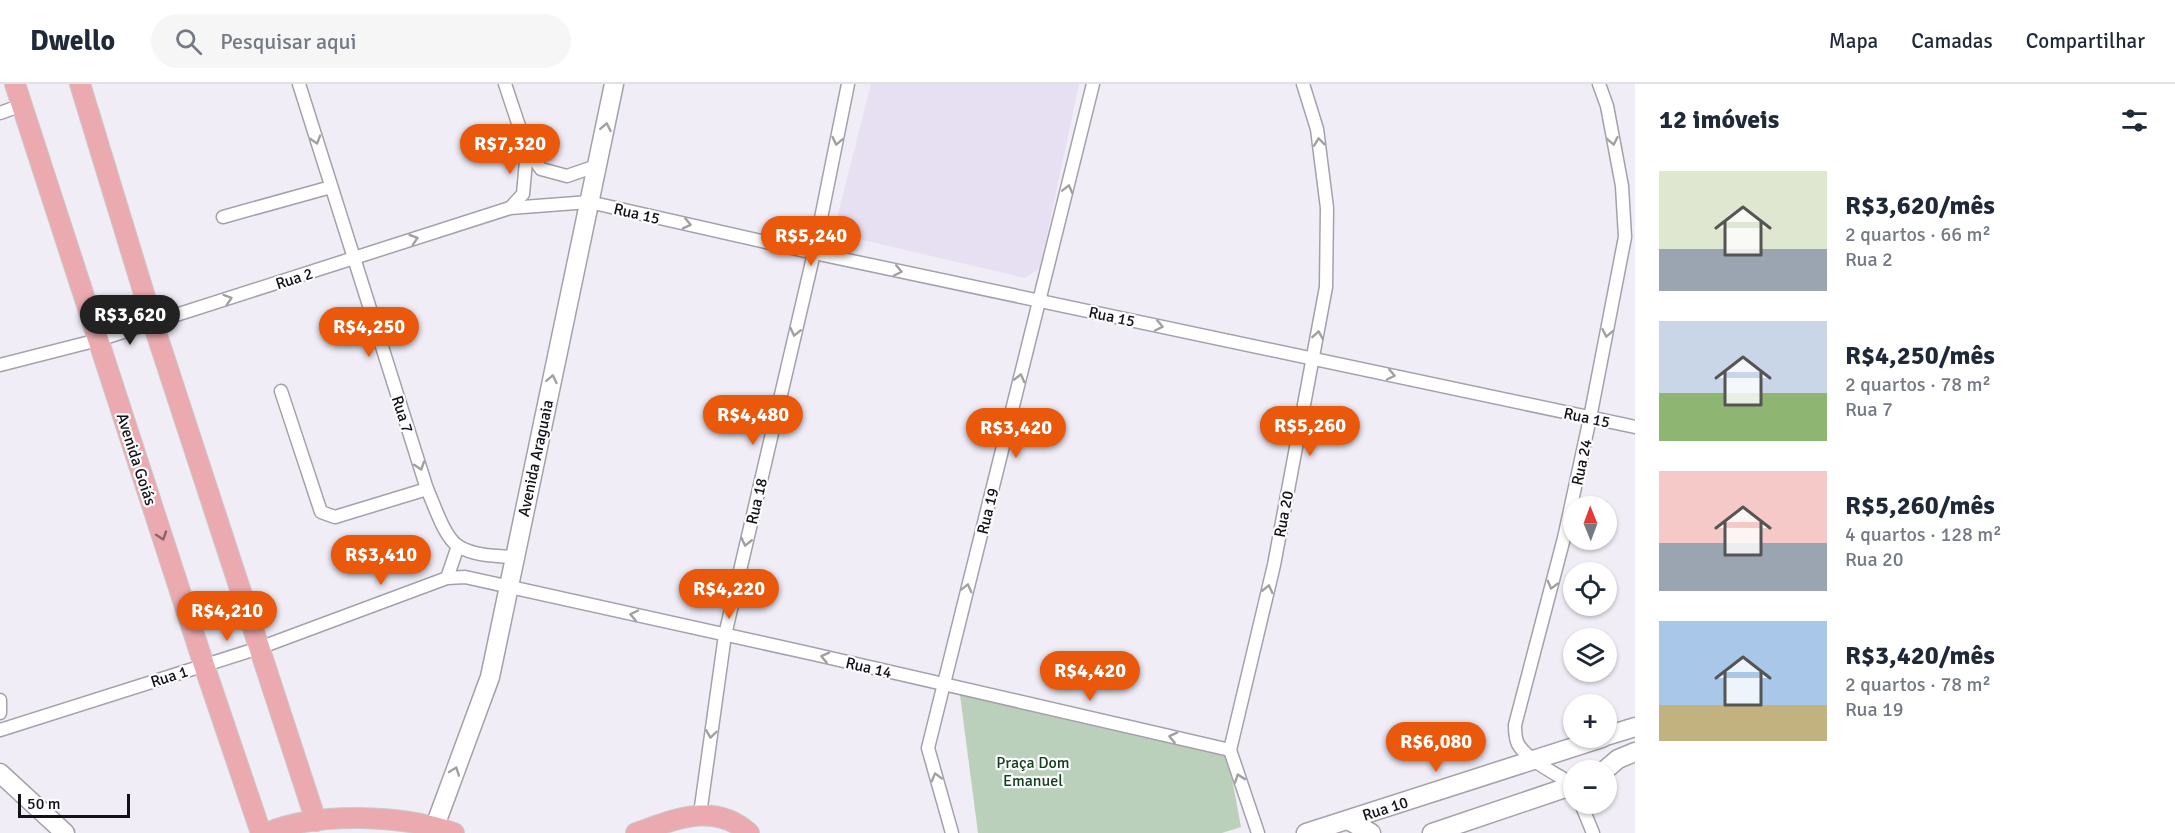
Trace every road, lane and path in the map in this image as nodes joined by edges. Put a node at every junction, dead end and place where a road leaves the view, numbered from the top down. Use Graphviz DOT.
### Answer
graph roads {
  1 [pos="15,84"];
  2 [pos="80,84"];
  3 [pos="299,84"];
  4 [pos="505,84"];
  5 [pos="614,84"];
  6 [pos="848,84"];
  7 [pos="1093,84"];
  8 [pos="1303,84"];
  9 [pos="1599,84"];
  10 [pos="22,105"];
  11 [pos="0,113"];
  12 [pos="527,150"];
  13 [pos="599,165"];
  14 [pos="331,187"];
  15 [pos="589,202"];
  16 [pos="510,208"];
  17 [pos="223,217"];
  18 [pos="814,253"];
  19 [pos="354,258"];
  20 [pos="1040,301"];
  21 [pos="153,323"];
  22 [pos="99,340"];
  23 [pos="1314,358"];
  24 [pos="0,365"];
  25 [pos="281,391"];
  26 [pos="1590,418"];
  27 [pos="1635,427"];
  28 [pos="427,489"];
  29 [pos="458,546"];
  30 [pos="514,557"];
  31 [pos="447,578"];
  32 [pos="508,588"];
  33 [pos="725,635"];
  34 [pos="259,648"];
  35 [pos="204,665"];
  36 [pos="943,683"];
  37 [pos="0,700"];
  38 [pos="0,713"];
  39 [pos="1635,727"];
  40 [pos="0,730"];
  41 [pos="1617,733"];
  42 [pos="1571,748"];
  43 [pos="1230,750"];
  44 [pos="1635,752"];
  45 [pos="1534,760"];
  46 [pos="1617,760"];
  47 [pos="1635,765"];
  48 [pos="1617,770"];
  49 [pos="0,773"];
  50 [pos="1563,778"];
  51 [pos="1563,789"];
  52 [pos="700,814"];
  53 [pos="1585,814"];
  54 [pos="1348,820"];
  55 [pos="316,821"];
  56 [pos="435,826"];
  57 [pos="65,833"];
  58 [pos="261,833"];
  59 [pos="267,833"];
  60 [pos="454,833"];
  61 [pos="636,833"];
  62 [pos="749,833"];
  63 [pos="952,833"];
  64 [pos="1258,833"];
  65 [pos="1306,833"];
  66 [pos="1371,833"];
  67 [pos="1432,833"];
  68 [pos="1593,833"];
  1 -- 10 [label="main road, Avenida Goiás"];
  2 -- 21 [label="main road"];
  3 -- 14 [label="street, Rua 7, one-way"];
  4 -- 12 [label="street"];
  13 -- 5 [label="main road, Avenida Araguaia, one-way"];
  6 -- 18 [label="street, Rua 18, one-way"];
  20 -- 7 [label="street, Rua 19, one-way"];
  23 -- 8 [label="street, Rua 20, one-way"];
  9 -- 26 [label="street, Rua 24, one-way"];
  10 -- 11 [label="street"];
  10 -- 22 [label="main road, Avenida Goiás"];
  12 -- 13 [label="street"];
  12 -- 16 [label="street"];
  13 -- 15 [label="main road, Avenida Araguaia"];
  14 -- 17 [label="street"];
  14 -- 19 [label="street, Rua 7"];
  15 -- 16 [label="street, Rua 2"];
  15 -- 18 [label="street, Rua 15, one-way"];
  30 -- 15 [label="main road, Avenida Araguaia, one-way"];
  19 -- 16 [label="street, Rua 2, one-way"];
  18 -- 20 [label="street, Rua 15, one-way"];
  18 -- 33 [label="street, Rua 18, one-way"];
  21 -- 19 [label="street, Rua 2, one-way"];
  19 -- 28 [label="street, Rua 7, one-way"];
  20 -- 23 [label="street, Rua 15, one-way"];
  36 -- 20 [label="street, Rua 19, one-way"];
  21 -- 22 [label="street, Rua 2"];
  21 -- 34 [label="main road"];
  22 -- 24 [label="street, Rua 2"];
  22 -- 35 [label="main road, Avenida Goiás, one-way"];
  23 -- 26 [label="street, Rua 15, one-way"];
  43 -- 23 [label="street, Rua 20, one-way"];
  25 -- 28 [label="street"];
  26 -- 27 [label="street, Rua 15"];
  26 -- 45 [label="street, Rua 24, one-way"];
  28 -- 29 [label="street, Rua 7"];
  29 -- 30 [label="street"];
  29 -- 31 [label="street"];
  30 -- 32 [label="main road, Avenida Araguaia"];
  31 -- 32 [label="street, Rua 1"];
  31 -- 34 [label="street, Rua 1"];
  33 -- 32 [label="street, Rua 14, one-way"];
  56 -- 32 [label="main road, Avenida Araguaia, one-way"];
  36 -- 33 [label="street, Rua 14, one-way"];
  33 -- 52 [label="street, Rua 18, one-way"];
  34 -- 35 [label="street, Rua 1"];
  34 -- 55 [label="main road"];
  35 -- 40 [label="street, Rua 1"];
  35 -- 58 [label="main road, Avenida Goiás"];
  43 -- 36 [label="street, Rua 14, one-way"];
  63 -- 36 [label="street, Rua 19, one-way"];
  37 -- 38 [label="street"];
  39 -- 41 [label="main road"];
  42 -- 45 [label="main road, Rua 10"];
  64 -- 43 [label="street, one-way"];
  44 -- 46 [label="main road"];
  45 -- 50 [label="street, Rua 24"];
  45 -- 54 [label="main road, Rua 10"];
  47 -- 48 [label="main road"];
  49 -- 57 [label="main road"];
  51 -- 67 [label="main road"];
  52 -- 61 [label="main road"];
  52 -- 62 [label="main road"];
  53 -- 68 [label="street"];
  54 -- 65 [label="main road, Rua 10"];
  54 -- 66 [label="main road"];
  55 -- 56 [label="main road"];
  55 -- 59 [label="main road"];
  56 -- 60 [label="main road"];
}
